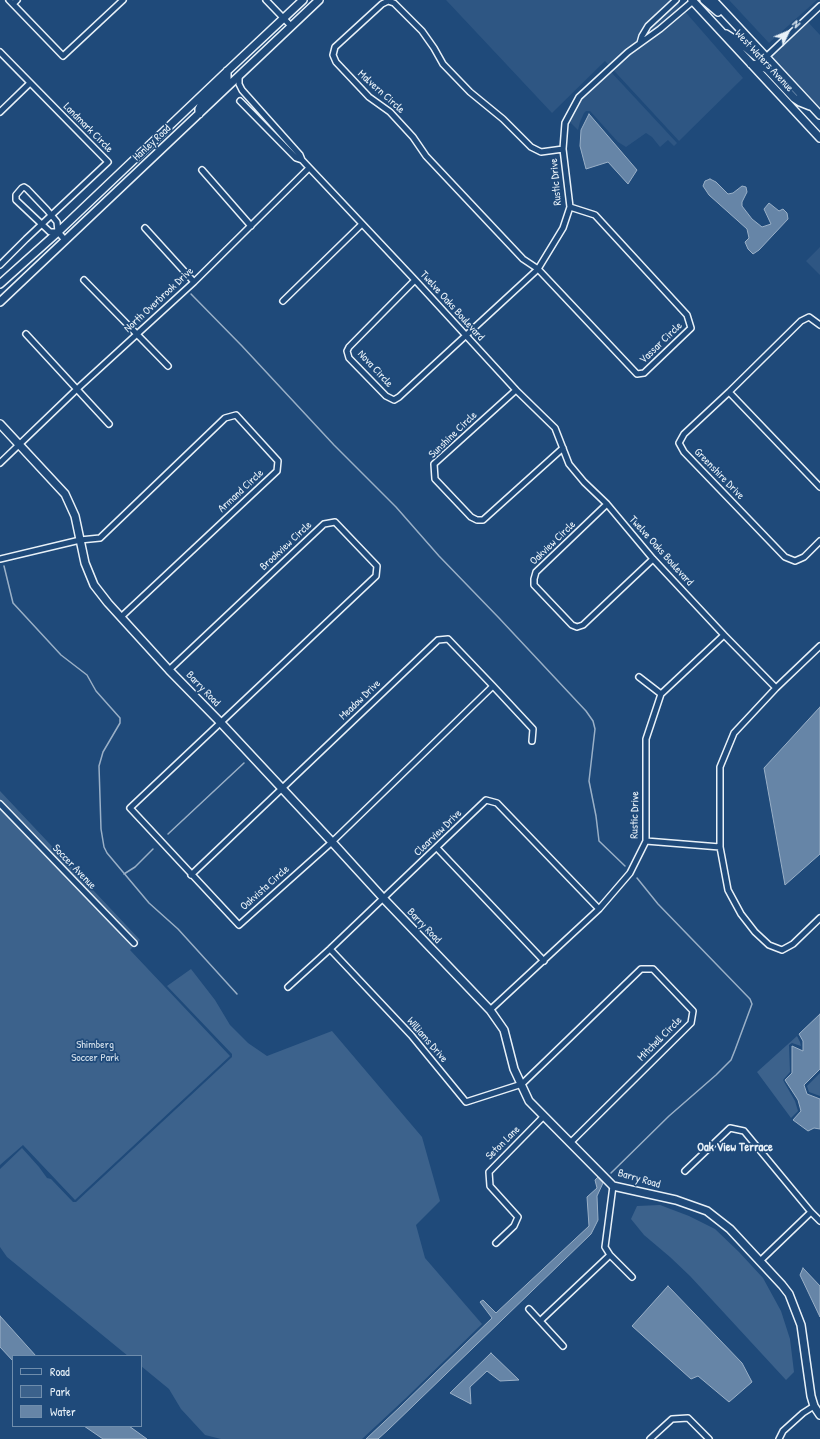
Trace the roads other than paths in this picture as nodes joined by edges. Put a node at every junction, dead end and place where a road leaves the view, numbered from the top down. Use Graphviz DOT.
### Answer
graph roads {
  1 [pos="17,0"];
  2 [pos="123,0"];
  3 [pos="266,0"];
  4 [pos="303,0"];
  5 [pos="319,0"];
  6 [pos="676,0"];
  7 [pos="692,0"];
  8 [pos="704,0"];
  9 [pos="713,0"];
  10 [pos="11,2"];
  11 [pos="820,6"];
  12 [pos="284,18"];
  13 [pos="734,22"];
  14 [pos="291,26"];
  15 [pos="720,31"];
  16 [pos="640,43"];
  17 [pos="0,52"];
  18 [pos="766,57"];
  19 [pos="751,64"];
  20 [pos="227,71"];
  21 [pos="239,76"];
  22 [pos="30,83"];
  23 [pos="240,101"];
  24 [pos="256,105"];
  25 [pos="812,107"];
  26 [pos="250,111"];
  27 [pos="0,112"];
  28 [pos="199,114"];
  29 [pos="820,115"];
  30 [pos="820,138"];
  31 [pos="563,150"];
  32 [pos="302,160"];
  33 [pos="309,168"];
  34 [pos="202,170"];
  35 [pos="570,207"];
  36 [pos="52,216"];
  37 [pos="362,224"];
  38 [pos="42,225"];
  39 [pos="252,226"];
  40 [pos="145,228"];
  41 [pos="58,232"];
  42 [pos="65,240"];
  43 [pos="0,265"];
  44 [pos="538,269"];
  45 [pos="84,280"];
  46 [pos="415,280"];
  47 [pos="194,282"];
  48 [pos="0,284"];
  49 [pos="283,301"];
  50 [pos="0,302"];
  51 [pos="820,325"];
  52 [pos="26,334"];
  53 [pos="137,334"];
  54 [pos="465,336"];
  55 [pos="168,366"];
  56 [pos="77,389"];
  57 [pos="516,390"];
  58 [pos="729,392"];
  59 [pos="0,424"];
  60 [pos="110,424"];
  61 [pos="19,445"];
  62 [pos="563,448"];
  63 [pos="0,463"];
  64 [pos="820,487"];
  65 [pos="607,504"];
  66 [pos="80,540"];
  67 [pos="820,541"];
  68 [pos="0,558"];
  69 [pos="653,559"];
  70 [pos="121,617"];
  71 [pos="724,635"];
  72 [pos="820,646"];
  73 [pos="169,670"];
  74 [pos="638,677"];
  75 [pos="493,686"];
  76 [pos="776,688"];
  77 [pos="662,694"];
  78 [pos="221,723"];
  79 [pos="532,741"];
  80 [pos="282,788"];
  81 [pos="0,804"];
  82 [pos="646,841"];
  83 [pos="332,842"];
  84 [pos="720,847"];
  85 [pos="437,848"];
  86 [pos="191,875"];
  87 [pos="383,898"];
  88 [pos="599,909"];
  89 [pos="820,918"];
  90 [pos="134,943"];
  91 [pos="330,949"];
  92 [pos="544,961"];
  93 [pos="288,987"];
  94 [pos="490,1010"];
  95 [pos="522,1084"];
  96 [pos="544,1116"];
  97 [pos="570,1142"];
  98 [pos="685,1171"];
  99 [pos="613,1186"];
  100 [pos="811,1212"];
  101 [pos="820,1220"];
  102 [pos="496,1243"];
  103 [pos="610,1255"];
  104 [pos="760,1261"];
  105 [pos="632,1277"];
  106 [pos="529,1309"];
  107 [pos="540,1321"];
  108 [pos="563,1346"];
  109 [pos="814,1406"];
  110 [pos="820,1415"];
  111 [pos="650,1439"];
  112 [pos="709,1439"];
  113 [pos="778,1439"];
  1 -- 10 [label="street"];
  2 -- 10 [label="street"];
  3 -- 12 [label="street"];
  4 -- 12 [label="main road, Hanley Road"];
  5 -- 14 [label="main road, Hanley Road"];
  6 -- 16 [label="street, Rustic Drive"];
  7 -- 15 [label="main road, West Waters Avenue"];
  7 -- 16 [label="street, Rustic Drive"];
  8 -- 13 [label="main road"];
  9 -- 13 [label="main road, West Waters Avenue"];
  11 -- 18 [label="street"];
  12 -- 14 [label="street"];
  12 -- 20 [label="main road, Hanley Road"];
  13 -- 18 [label="main road, West Waters Avenue"];
  14 -- 21 [label="main road, Hanley Road"];
  15 -- 18 [label="main road"];
  15 -- 19 [label="main road, West Waters Avenue"];
  16 -- 31 [label="street, Rustic Drive"];
  17 -- 22 [label="street, Landmark Circle"];
  18 -- 25 [label="main road, West Waters Avenue"];
  19 -- 25 [label="main road"];
  19 -- 30 [label="main road, West Waters Avenue"];
  20 -- 28 [label="main road"];
  20 -- 41 [label="main road, Hanley Road"];
  21 -- 24 [label="street, Twelve Oaks Boulevard"];
  21 -- 28 [label="main road, Hanley Road"];
  22 -- 27 [label="street"];
  22 -- 36 [label="street, Landmark Circle"];
  23 -- 26 [label="street, Twelve Oaks Boulevard"];
  24 -- 26 [label="street"];
  24 -- 32 [label="street, Twelve Oaks Boulevard"];
  25 -- 29 [label="main road, West Waters Avenue"];
  26 -- 32 [label="street, Twelve Oaks Boulevard"];
  28 -- 42 [label="main road, Hanley Road"];
  31 -- 35 [label="street, Rustic Drive"];
  31 -- 44 [label="street, Malvern Circle"];
  32 -- 33 [label="street, Twelve Oaks Boulevard"];
  33 -- 37 [label="street, Twelve Oaks Boulevard"];
  33 -- 39 [label="street, North Overbrook Drive"];
  34 -- 39 [label="street"];
  35 -- 44 [label="street, Rustic Drive"];
  35 -- 44 [label="street, Vassar Circle"];
  36 -- 38 [label="street, Landmark Circle"];
  36 -- 38 [label="street"];
  36 -- 41 [label="street"];
  37 -- 46 [label="street, Twelve Oaks Boulevard"];
  37 -- 49 [label="street"];
  38 -- 41 [label="street"];
  38 -- 43 [label="street, Landmark Circle"];
  39 -- 47 [label="street, North Overbrook Drive"];
  40 -- 47 [label="street"];
  41 -- 42 [label="street"];
  41 -- 48 [label="main road, Hanley Road"];
  42 -- 50 [label="main road, Hanley Road"];
  44 -- 54 [label="street, Rustic Drive"];
  45 -- 53 [label="street"];
  46 -- 54 [label="street, Twelve Oaks Boulevard"];
  46 -- 54 [label="street, Nova Circle"];
  47 -- 53 [label="street, North Overbrook Drive"];
  51 -- 58 [label="street, Greenshire Drive"];
  52 -- 56 [label="street"];
  53 -- 55 [label="street"];
  53 -- 56 [label="street, North Overbrook Drive"];
  54 -- 57 [label="street, Twelve Oaks Boulevard"];
  56 -- 60 [label="street"];
  56 -- 61 [label="street, North Overbrook Drive"];
  57 -- 62 [label="street, Twelve Oaks Boulevard"];
  57 -- 62 [label="street, Sunshine Circle"];
  58 -- 64 [label="street"];
  58 -- 67 [label="street, Greenshire Drive"];
  59 -- 61 [label="main road, Barry Road"];
  61 -- 63 [label="street, North Overbrook Drive"];
  61 -- 66 [label="main road, Barry Road"];
  62 -- 65 [label="street, Twelve Oaks Boulevard"];
  65 -- 69 [label="street, Twelve Oaks Boulevard"];
  65 -- 69 [label="street, Oakview Circle"];
  66 -- 68 [label="street"];
  66 -- 70 [label="main road, Barry Road"];
  66 -- 70 [label="street, Armand Circle"];
  69 -- 71 [label="street, Twelve Oaks Boulevard"];
  70 -- 73 [label="main road, Barry Road"];
  71 -- 76 [label="street, Twelve Oaks Boulevard"];
  71 -- 77 [label="street, Rustic Drive"];
  72 -- 76 [label="street"];
  73 -- 78 [label="main road, Barry Road"];
  73 -- 78 [label="street, Brookview Circle"];
  74 -- 77 [label="street"];
  75 -- 79 [label="street, Meadow Drive"];
  75 -- 80 [label="street, Meadow Drive"];
  75 -- 83 [label="street, Oakvista Circle"];
  76 -- 84 [label="street"];
  77 -- 82 [label="street, Rustic Drive"];
  78 -- 80 [label="main road, Barry Road"];
  78 -- 86 [label="street, Oakvista Circle"];
  80 -- 83 [label="main road, Barry Road"];
  80 -- 86 [label="street, Meadow Drive"];
  81 -- 90 [label="street, Soccer Avenue"];
  82 -- 84 [label="street"];
  82 -- 88 [label="street, Rustic Drive"];
  83 -- 86 [label="street, Oakvista Circle"];
  83 -- 87 [label="main road, Barry Road"];
  84 -- 89 [label="street"];
  85 -- 87 [label="street, Clearview Drive"];
  85 -- 88 [label="street, Clearview Drive"];
  85 -- 92 [label="street"];
  87 -- 91 [label="street, Clearview Drive"];
  87 -- 94 [label="main road, Barry Road"];
  88 -- 92 [label="street, Rustic Drive"];
  91 -- 93 [label="street, Clearview Drive"];
  91 -- 95 [label="street, Williams Drive"];
  92 -- 94 [label="street, Rustic Drive"];
  94 -- 95 [label="main road, Barry Road"];
  95 -- 96 [label="main road, Barry Road"];
  95 -- 97 [label="street, Mitchell Circle"];
  96 -- 97 [label="main road, Barry Road"];
  96 -- 102 [label="street, Seton Lane"];
  97 -- 99 [label="main road, Barry Road"];
  98 -- 100 [label="street"];
  99 -- 103 [label="street"];
  99 -- 104 [label="main road, Barry Road"];
  100 -- 101 [label="street"];
  100 -- 104 [label="street"];
  103 -- 105 [label="street"];
  103 -- 107 [label="street"];
  104 -- 109 [label="main road, Barry Road"];
  106 -- 107 [label="street"];
  107 -- 108 [label="street"];
  109 -- 110 [label="main road, Barry Road"];
  109 -- 113 [label="street"];
  111 -- 112 [label="street"];
}
